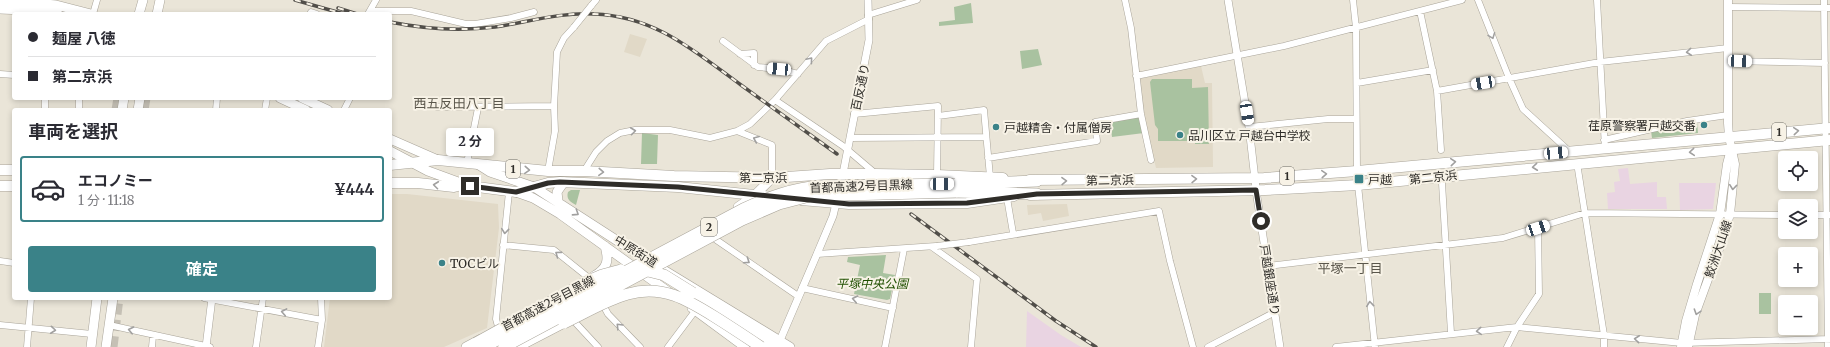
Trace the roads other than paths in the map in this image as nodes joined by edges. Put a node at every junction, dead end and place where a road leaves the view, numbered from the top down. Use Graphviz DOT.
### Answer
graph roads {
  1 [pos="3,0"];
  2 [pos="97,0"];
  3 [pos="143,0"];
  4 [pos="160,0"];
  5 [pos="376,0"];
  6 [pos="596,0"];
  7 [pos="868,0"];
  8 [pos="917,0"];
  9 [pos="1126,0"];
  10 [pos="1228,0"];
  11 [pos="1353,0"];
  12 [pos="1462,0"];
  13 [pos="1478,0"];
  14 [pos="1597,0"];
  15 [pos="1788,0"];
  16 [pos="1824,0"];
  17 [pos="1728,3"];
  18 [pos="60,7"];
  19 [pos="1788,7"];
  20 [pos="1827,8"];
  21 [pos="0,9"];
  22 [pos="1420,11"];
  23 [pos="35,12"];
  24 [pos="49,12"];
  25 [pos="83,12"];
  26 [pos="93,12"];
  27 [pos="140,12"];
  28 [pos="157,12"];
  29 [pos="370,12"];
  30 [pos="390,12"];
  31 [pos="534,12"];
  32 [pos="868,17"];
  33 [pos="1356,28"];
  34 [pos="723,41"];
  35 [pos="1728,48"];
  36 [pos="1238,56"];
  37 [pos="1728,60"];
  38 [pos="1600,62"];
  39 [pos="1825,63"];
  40 [pos="1433,70"];
  41 [pos="0,74"];
  42 [pos="798,74"];
  43 [pos="12,75"];
  44 [pos="1136,76"];
  45 [pos="1508,78"];
  46 [pos="1357,83"];
  47 [pos="1437,90"];
  48 [pos="284,100"];
  49 [pos="306,100"];
  50 [pos="775,100"];
  51 [pos="554,106"];
  52 [pos="437,107"];
  53 [pos="302,108"];
  54 [pos="324,108"];
  55 [pos="478,108"];
  56 [pos="854,114"];
  57 [pos="1141,114"];
  58 [pos="1728,114"];
  59 [pos="938,116"];
  60 [pos="1356,119"];
  61 [pos="1249,127"];
  62 [pos="1828,128"];
  63 [pos="1648,130"];
  64 [pos="736,131"];
  65 [pos="938,137"];
  66 [pos="986,137"];
  67 [pos="1729,137"];
  68 [pos="850,138"];
  69 [pos="392,140"];
  70 [pos="1828,140"];
  71 [pos="1604,144"];
  72 [pos="1650,144"];
  73 [pos="1731,149"];
  74 [pos="848,150"];
  75 [pos="1441,150"];
  76 [pos="1570,151"];
  77 [pos="392,152"];
  78 [pos="988,158"];
  79 [pos="438,160"];
  80 [pos="1151,160"];
  81 [pos="411,162"];
  82 [pos="467,163"];
  83 [pos="1578,163"];
  84 [pos="392,165"];
  85 [pos="479,165"];
  86 [pos="0,170"];
  87 [pos="12,170"];
  88 [pos="548,171"];
  89 [pos="584,171"];
  90 [pos="1357,171"];
  91 [pos="843,174"];
  92 [pos="876,174"];
  93 [pos="937,174"];
  94 [pos="1440,176"];
  95 [pos="990,177"];
  96 [pos="772,178"];
  97 [pos="1256,178"];
  98 [pos="1037,181"];
  99 [pos="564,182"];
  100 [pos="392,183"];
  101 [pos="1358,184"];
  102 [pos="462,185"];
  103 [pos="0,186"];
  104 [pos="12,186"];
  105 [pos="534,187"];
  106 [pos="955,188"];
  107 [pos="1256,190"];
  108 [pos="513,192"];
  109 [pos="1037,194"];
  110 [pos="755,195"];
  111 [pos="1007,198"];
  112 [pos="558,201"];
  113 [pos="805,201"];
  114 [pos="836,203"];
  115 [pos="1585,213"];
  116 [pos="1720,214"];
  117 [pos="1730,214"];
  118 [pos="1778,215"];
  119 [pos="1818,215"];
  120 [pos="1829,215"];
  121 [pos="1538,228"];
  122 [pos="1013,233"];
  123 [pos="715,240"];
  124 [pos="503,245"];
  125 [pos="605,246"];
  126 [pos="934,246"];
  127 [pos="1446,246"];
  128 [pos="904,249"];
  129 [pos="817,254"];
  130 [pos="1365,255"];
  131 [pos="644,258"];
  132 [pos="1829,260"];
  133 [pos="0,261"];
  134 [pos="12,263"];
  135 [pos="631,264"];
  136 [pos="1268,266"];
  137 [pos="662,267"];
  138 [pos="647,276"];
  139 [pos="589,278"];
  140 [pos="802,288"];
  141 [pos="672,294"];
  142 [pos="798,296"];
  143 [pos="31,300"];
  144 [pos="96,300"];
  145 [pos="113,300"];
  146 [pos="212,300"];
  147 [pos="218,300"];
  148 [pos="263,300"];
  149 [pos="321,300"];
  150 [pos="602,302"];
  151 [pos="262,308"];
  152 [pos="893,308"];
  153 [pos="695,310"];
  154 [pos="1275,312"];
  155 [pos="572,319"];
  156 [pos="322,320"];
  157 [pos="0,325"];
  158 [pos="109,326"];
  159 [pos="28,327"];
  160 [pos="1517,327"];
  161 [pos="500,330"];
  162 [pos="1451,333"];
  163 [pos="92,334"];
  164 [pos="1604,335"];
  165 [pos="153,336"];
  166 [pos="1829,339"];
  167 [pos="734,344"];
  168 [pos="777,345"];
  169 [pos="1375,345"];
  170 [pos="1685,345"];
  171 [pos="27,347"];
  172 [pos="91,347"];
  173 [pos="106,347"];
  174 [pos="152,347"];
  175 [pos="208,347"];
  176 [pos="256,347"];
  177 [pos="318,347"];
  178 [pos="468,347"];
  179 [pos="484,347"];
  180 [pos="504,347"];
  181 [pos="511,347"];
  182 [pos="518,347"];
  183 [pos="598,347"];
  184 [pos="640,347"];
  185 [pos="668,347"];
  186 [pos="745,347"];
  187 [pos="761,347"];
  188 [pos="790,347"];
  189 [pos="884,347"];
  190 [pos="971,347"];
  191 [pos="1193,347"];
  192 [pos="1208,347"];
  193 [pos="1280,347"];
  194 [pos="1336,347"];
  195 [pos="1507,347"];
  196 [pos="1604,347"];
  197 [pos="1828,347"];
  1 -- 18 [label="main road"];
  2 -- 26 [label="street"];
  3 -- 27 [label="main road"];
  4 -- 28 [label="main road"];
  5 -- 29 [label="street"];
  6 -- 51 [label="street, bridge"];
  7 -- 32 [label="street, 百反通り"];
  8 -- 32 [label="street"];
  9 -- 44 [label="street"];
  10 -- 36 [label="street, 戸越銀座通り"];
  11 -- 33 [label="street"];
  12 -- 22 [label="street"];
  13 -- 45 [label="street, one-way"];
  14 -- 38 [label="street"];
  15 -- 19 [label="street"];
  16 -- 20 [label="street"];
  17 -- 19 [label="street"];
  17 -- 35 [label="main road, 鮫洲大山線"];
  18 -- 24 [label="main road"];
  18 -- 25 [label="main road"];
  19 -- 20 [label="street"];
  20 -- 39 [label="street"];
  21 -- 23 [label="main road"];
  22 -- 33 [label="street"];
  22 -- 40 [label="street"];
  30 -- 31 [label="street"];
  42 -- 32 [label="street, one-way"];
  32 -- 56 [label="street, 百反通り"];
  33 -- 36 [label="street"];
  33 -- 46 [label="street"];
  34 -- 42 [label="street"];
  35 -- 37 [label="main road, 鮫洲大山線"];
  35 -- 38 [label="street, one-way"];
  36 -- 44 [label="street"];
  36 -- 61 [label="street, 戸越銀座通り"];
  37 -- 39 [label="street"];
  37 -- 58 [label="main road, 鮫洲大山線"];
  38 -- 45 [label="street"];
  38 -- 71 [label="street"];
  39 -- 62 [label="street"];
  40 -- 46 [label="street"];
  40 -- 47 [label="street"];
  41 -- 43 [label="street"];
  42 -- 50 [label="street"];
  44 -- 57 [label="street"];
  45 -- 47 [label="street"];
  45 -- 76 [label="street"];
  46 -- 60 [label="street"];
  47 -- 75 [label="street"];
  48 -- 53 [label="main road"];
  49 -- 54 [label="main road"];
  50 -- 64 [label="street"];
  50 -- 74 [label="street"];
  51 -- 55 [label="street"];
  51 -- 88 [label="street"];
  52 -- 55 [label="street"];
  55 -- 82 [label="street"];
  56 -- 59 [label="street"];
  56 -- 68 [label="street, 百反通り"];
  57 -- 78 [label="street"];
  57 -- 80 [label="street"];
  58 -- 63 [label="street"];
  58 -- 67 [label="main road, 鮫洲大山線"];
  59 -- 65 [label="street"];
  59 -- 66 [label="street"];
  60 -- 61 [label="street"];
  60 -- 90 [label="street"];
  61 -- 97 [label="street, 戸越銀座通り"];
  67 -- 62 [label="highway, 第二京浜 / 1, one-way"];
  62 -- 70 [label="street"];
  63 -- 71 [label="street"];
  63 -- 72 [label="street"];
  89 -- 64 [label="street, one-way"];
  96 -- 64 [label="street, one-way"];
  65 -- 66 [label="street"];
  65 -- 68 [label="street"];
  65 -- 93 [label="street"];
  66 -- 78 [label="street"];
  67 -- 72 [label="highway, 第二京浜 / 1"];
  67 -- 73 [label="main road, 鮫洲大山線"];
  68 -- 74 [label="street, 百反通り"];
  69 -- 79 [label="main road"];
  70 -- 73 [label="highway, 第二京浜 / 1"];
  70 -- 120 [label="street"];
  71 -- 72 [label="highway, 第二京浜 / 1"];
  71 -- 76 [label="highway, 第二京浜 / 1"];
  73 -- 83 [label="highway, 第二京浜 / 1, one-way"];
  73 -- 116 [label="main road, 鮫洲大山線"];
  73 -- 117 [label="main road, 鮫洲大山線, one-way"];
  74 -- 91 [label="street, 百反通り"];
  74 -- 92 [label="street"];
  90 -- 76 [label="highway, 第二京浜 / 1, one-way"];
  77 -- 81 [label="main road"];
  78 -- 95 [label="street"];
  79 -- 81 [label="highway, 第二京浜 / 1"];
  79 -- 82 [label="highway, 第二京浜 / 1"];
  81 -- 84 [label="highway, 第二京浜 / 1"];
  81 -- 102 [label="main road"];
  82 -- 85 [label="highway, 第二京浜 / 1"];
  83 -- 94 [label="highway, 第二京浜 / 1, one-way"];
  83 -- 115 [label="street"];
  85 -- 88 [label="highway, 第二京浜 / 1, one-way"];
  85 -- 105 [label="main road, 中原街道 / 2"];
  86 -- 87 [label="highway"];
  88 -- 89 [label="highway, 第二京浜 / 1"];
  89 -- 96 [label="highway, 第二京浜 / 1, one-way"];
  97 -- 90 [label="highway, 第二京浜 / 1, one-way"];
  91 -- 92 [label="highway, 第二京浜 / 1"];
  91 -- 96 [label="highway, 第二京浜 / 1"];
  91 -- 114 [label="street, 百反通り"];
  92 -- 93 [label="highway, 第二京浜 / 1"];
  93 -- 95 [label="highway, 第二京浜 / 1"];
  94 -- 101 [label="highway, 第二京浜 / 1"];
  94 -- 127 [label="street"];
  95 -- 98 [label="highway, 第二京浜 / 1"];
  96 -- 110 [label="main road, 2"];
  98 -- 97 [label="highway, 第二京浜 / 1, one-way"];
  97 -- 107 [label="street, 戸越銀座通り"];
  98 -- 106 [label="highway, 首都高速2号目黒線 / 2"];
  99 -- 105 [label="highway, 第二京浜 / 1"];
  99 -- 110 [label="highway, 第二京浜 / 1"];
  99 -- 112 [label="main road"];
  102 -- 100 [label="highway, 第二京浜 / 1, one-way"];
  101 -- 107 [label="highway, 第二京浜 / 1"];
  101 -- 130 [label="street"];
  102 -- 108 [label="highway, 第二京浜 / 1"];
  103 -- 104 [label="highway"];
  105 -- 108 [label="highway, 第二京浜 / 1"];
  105 -- 112 [label="main road, 中原街道 / 2"];
  106 -- 109 [label="highway, 首都高速2号目黒線 / 2"];
  106 -- 179 [label="highway, 首都高速2号目黒線 / 2, bridge"];
  106 -- 180 [label="highway, 首都高速2号目黒線 / 2, bridge"];
  107 -- 109 [label="highway, 第二京浜 / 1"];
  107 -- 136 [label="street, 戸越銀座通り"];
  108 -- 124 [label="street, one-way"];
  108 -- 125 [label="main road, 中原街道"];
  109 -- 111 [label="highway, 第二京浜 / 1"];
  110 -- 113 [label="highway, 第二京浜 / 1"];
  110 -- 131 [label="main road, 2"];
  111 -- 114 [label="highway, 第二京浜 / 1"];
  111 -- 122 [label="street"];
  112 -- 131 [label="main road, 中原街道 / 2, one-way"];
  113 -- 114 [label="highway, 第二京浜 / 1"];
  113 -- 123 [label="main road, 2"];
  114 -- 129 [label="street, 百反通り"];
  115 -- 116 [label="street"];
  115 -- 121 [label="street"];
  115 -- 164 [label="street"];
  116 -- 117 [label="street"];
  116 -- 170 [label="main road, 鮫洲大山線"];
  117 -- 118 [label="street"];
  117 -- 170 [label="main road, 鮫洲大山線, one-way"];
  119 -- 120 [label="street"];
  120 -- 132 [label="street"];
  121 -- 127 [label="street"];
  121 -- 160 [label="street"];
  122 -- 126 [label="street, bridge"];
  122 -- 191 [label="street"];
  123 -- 137 [label="main road, 2"];
  123 -- 142 [label="street, one-way"];
  139 -- 124 [label="street, one-way"];
  124 -- 161 [label="street"];
  125 -- 135 [label="main road, 中原街道"];
  125 -- 139 [label="main road"];
  126 -- 128 [label="street"];
  126 -- 190 [label="street"];
  127 -- 130 [label="street"];
  127 -- 162 [label="street"];
  128 -- 129 [label="street"];
  128 -- 152 [label="street"];
  129 -- 140 [label="street, 百反通り"];
  130 -- 136 [label="street"];
  169 -- 130 [label="street, one-way"];
  131 -- 135 [label="main road, 2"];
  131 -- 137 [label="main road, 中原街道 / 2"];
  132 -- 166 [label="street"];
  133 -- 134 [label="street"];
  135 -- 138 [label="main road, 中原街道"];
  135 -- 161 [label="main road, 2"];
  136 -- 154 [label="street, 戸越銀座通り"];
  137 -- 138 [label="main road, 2"];
  137 -- 168 [label="main road, 中原街道 / 2"];
  138 -- 141 [label="main road, 中原街道"];
  138 -- 150 [label="main road, 2"];
  139 -- 161 [label="main road"];
  140 -- 142 [label="street, 百反通り"];
  152 -- 140 [label="street, one-way"];
  141 -- 150 [label="main road, 2"];
  141 -- 153 [label="main road, 中原街道"];
  142 -- 168 [label="street, 百反通り"];
  143 -- 159 [label="street"];
  144 -- 163 [label="main road"];
  145 -- 158 [label="main road"];
  146 -- 175 [label="street"];
  147 -- 151 [label="street"];
  148 -- 151 [label="street"];
  149 -- 156 [label="street"];
  150 -- 155 [label="main road, 2"];
  184 -- 150 [label="street, one-way"];
  156 -- 151 [label="street, one-way"];
  151 -- 176 [label="street"];
  152 -- 189 [label="street"];
  153 -- 167 [label="main road, 中原街道"];
  153 -- 185 [label="street"];
  154 -- 192 [label="street"];
  154 -- 193 [label="street, 戸越銀座通り"];
  155 -- 182 [label="main road, 2"];
  155 -- 183 [label="street"];
  156 -- 177 [label="street"];
  157 -- 159 [label="street"];
  165 -- 158 [label="street, one-way"];
  158 -- 173 [label="main road"];
  159 -- 163 [label="street, one-way"];
  159 -- 171 [label="street"];
  160 -- 162 [label="street, one-way"];
  160 -- 164 [label="street"];
  160 -- 195 [label="street"];
  161 -- 178 [label="main road, 2"];
  162 -- 169 [label="street"];
  163 -- 172 [label="main road"];
  170 -- 164 [label="street, one-way"];
  164 -- 196 [label="street"];
  165 -- 174 [label="street"];
  165 -- 175 [label="street"];
  166 -- 170 [label="street"];
  166 -- 197 [label="street"];
  167 -- 186 [label="main road, 中原街道"];
  168 -- 178 [label="highway, 首都高速2号目黒線 / 2, bridge"];
  168 -- 188 [label="main road, 中原街道 / 2"];
  169 -- 194 [label="street"];
  181 -- 187 [label="highway, 首都高速2号目黒線, bridge"];
}
